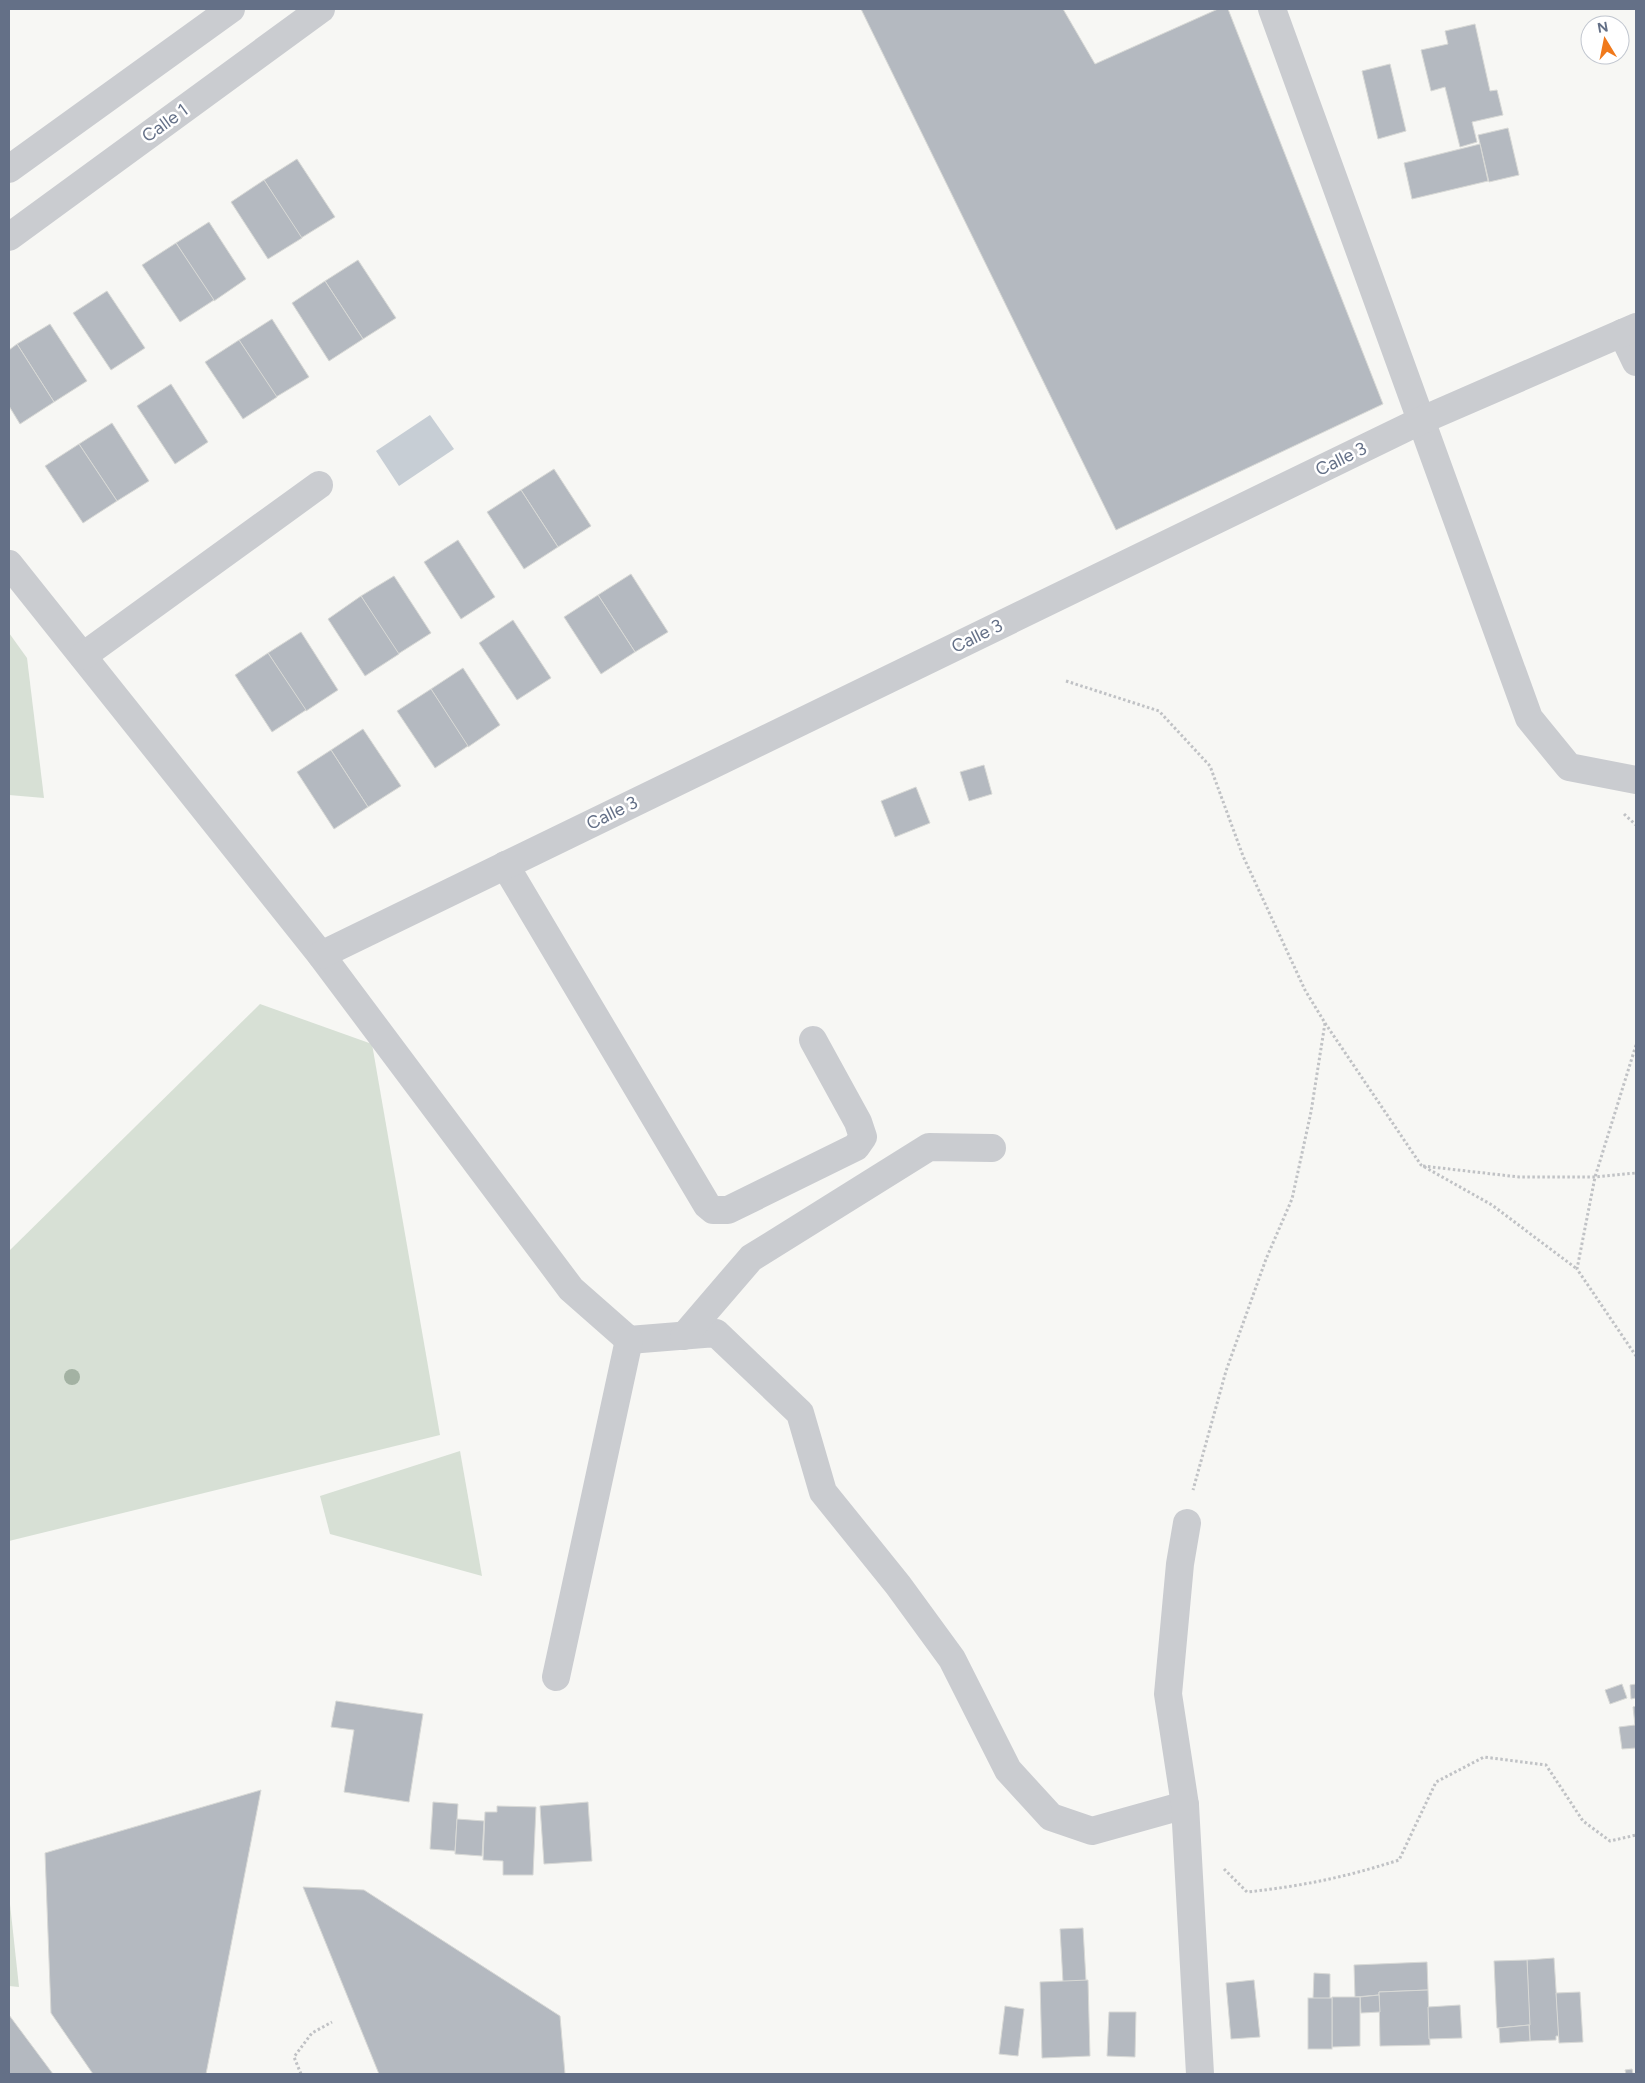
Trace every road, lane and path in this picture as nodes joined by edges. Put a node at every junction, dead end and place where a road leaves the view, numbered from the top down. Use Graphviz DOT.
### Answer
graph roads {
  1 [pos="231,9"];
  2 [pos="321,9"];
  3 [pos="1272,9"];
  4 [pos="9,169"];
  5 [pos="9,237"];
  6 [pos="1629,330"];
  7 [pos="1636,362"];
  8 [pos="1420,421"];
  9 [pos="319,485"];
  10 [pos="9,564"];
  11 [pos="83,656"];
  12 [pos="1066,681"];
  13 [pos="1636,780"];
  14 [pos="505,865"];
  15 [pos="321,954"];
  16 [pos="1325,1023"];
  17 [pos="813,1040"];
  18 [pos="1636,1045"];
  19 [pos="992,1148"];
  20 [pos="1421,1165"];
  21 [pos="1636,1173"];
  22 [pos="1595,1177"];
  23 [pos="1577,1269"];
  24 [pos="684,1336"];
  25 [pos="629,1340"];
  26 [pos="1636,1356"];
  27 [pos="1187,1524"];
  28 [pos="556,1677"];
  29 [pos="1185,1805"];
  30 [pos="1636,1835"];
  31 [pos="1222,1866"];
  32 [pos="332,2022"];
  33 [pos="301,2074"];
  34 [pos="1200,2074"];
  1 -- 4 [label="street"];
  2 -- 5 [label="street, Calle 1"];
  3 -- 8 [label="street"];
  6 -- 7 [label="street"];
  6 -- 8 [label="street, Calle 3"];
  8 -- 13 [label="street"];
  8 -- 14 [label="street, Calle 3"];
  9 -- 11 [label="street"];
  10 -- 11 [label="street"];
  11 -- 15 [label="street"];
  12 -- 16 [label="path"];
  14 -- 15 [label="street, Calle 3"];
  14 -- 17 [label="street"];
  15 -- 25 [label="street"];
  16 -- 20 [label="path"];
  16 -- 27 [label="path"];
  18 -- 22 [label="path"];
  19 -- 24 [label="street"];
  20 -- 22 [label="path"];
  20 -- 23 [label="path"];
  21 -- 22 [label="path"];
  22 -- 23 [label="path"];
  23 -- 26 [label="path"];
  24 -- 25 [label="street"];
  24 -- 29 [label="street"];
  25 -- 28 [label="street"];
  27 -- 29 [label="street"];
  29 -- 34 [label="street"];
  30 -- 31 [label="path"];
  32 -- 33 [label="path"];
}
